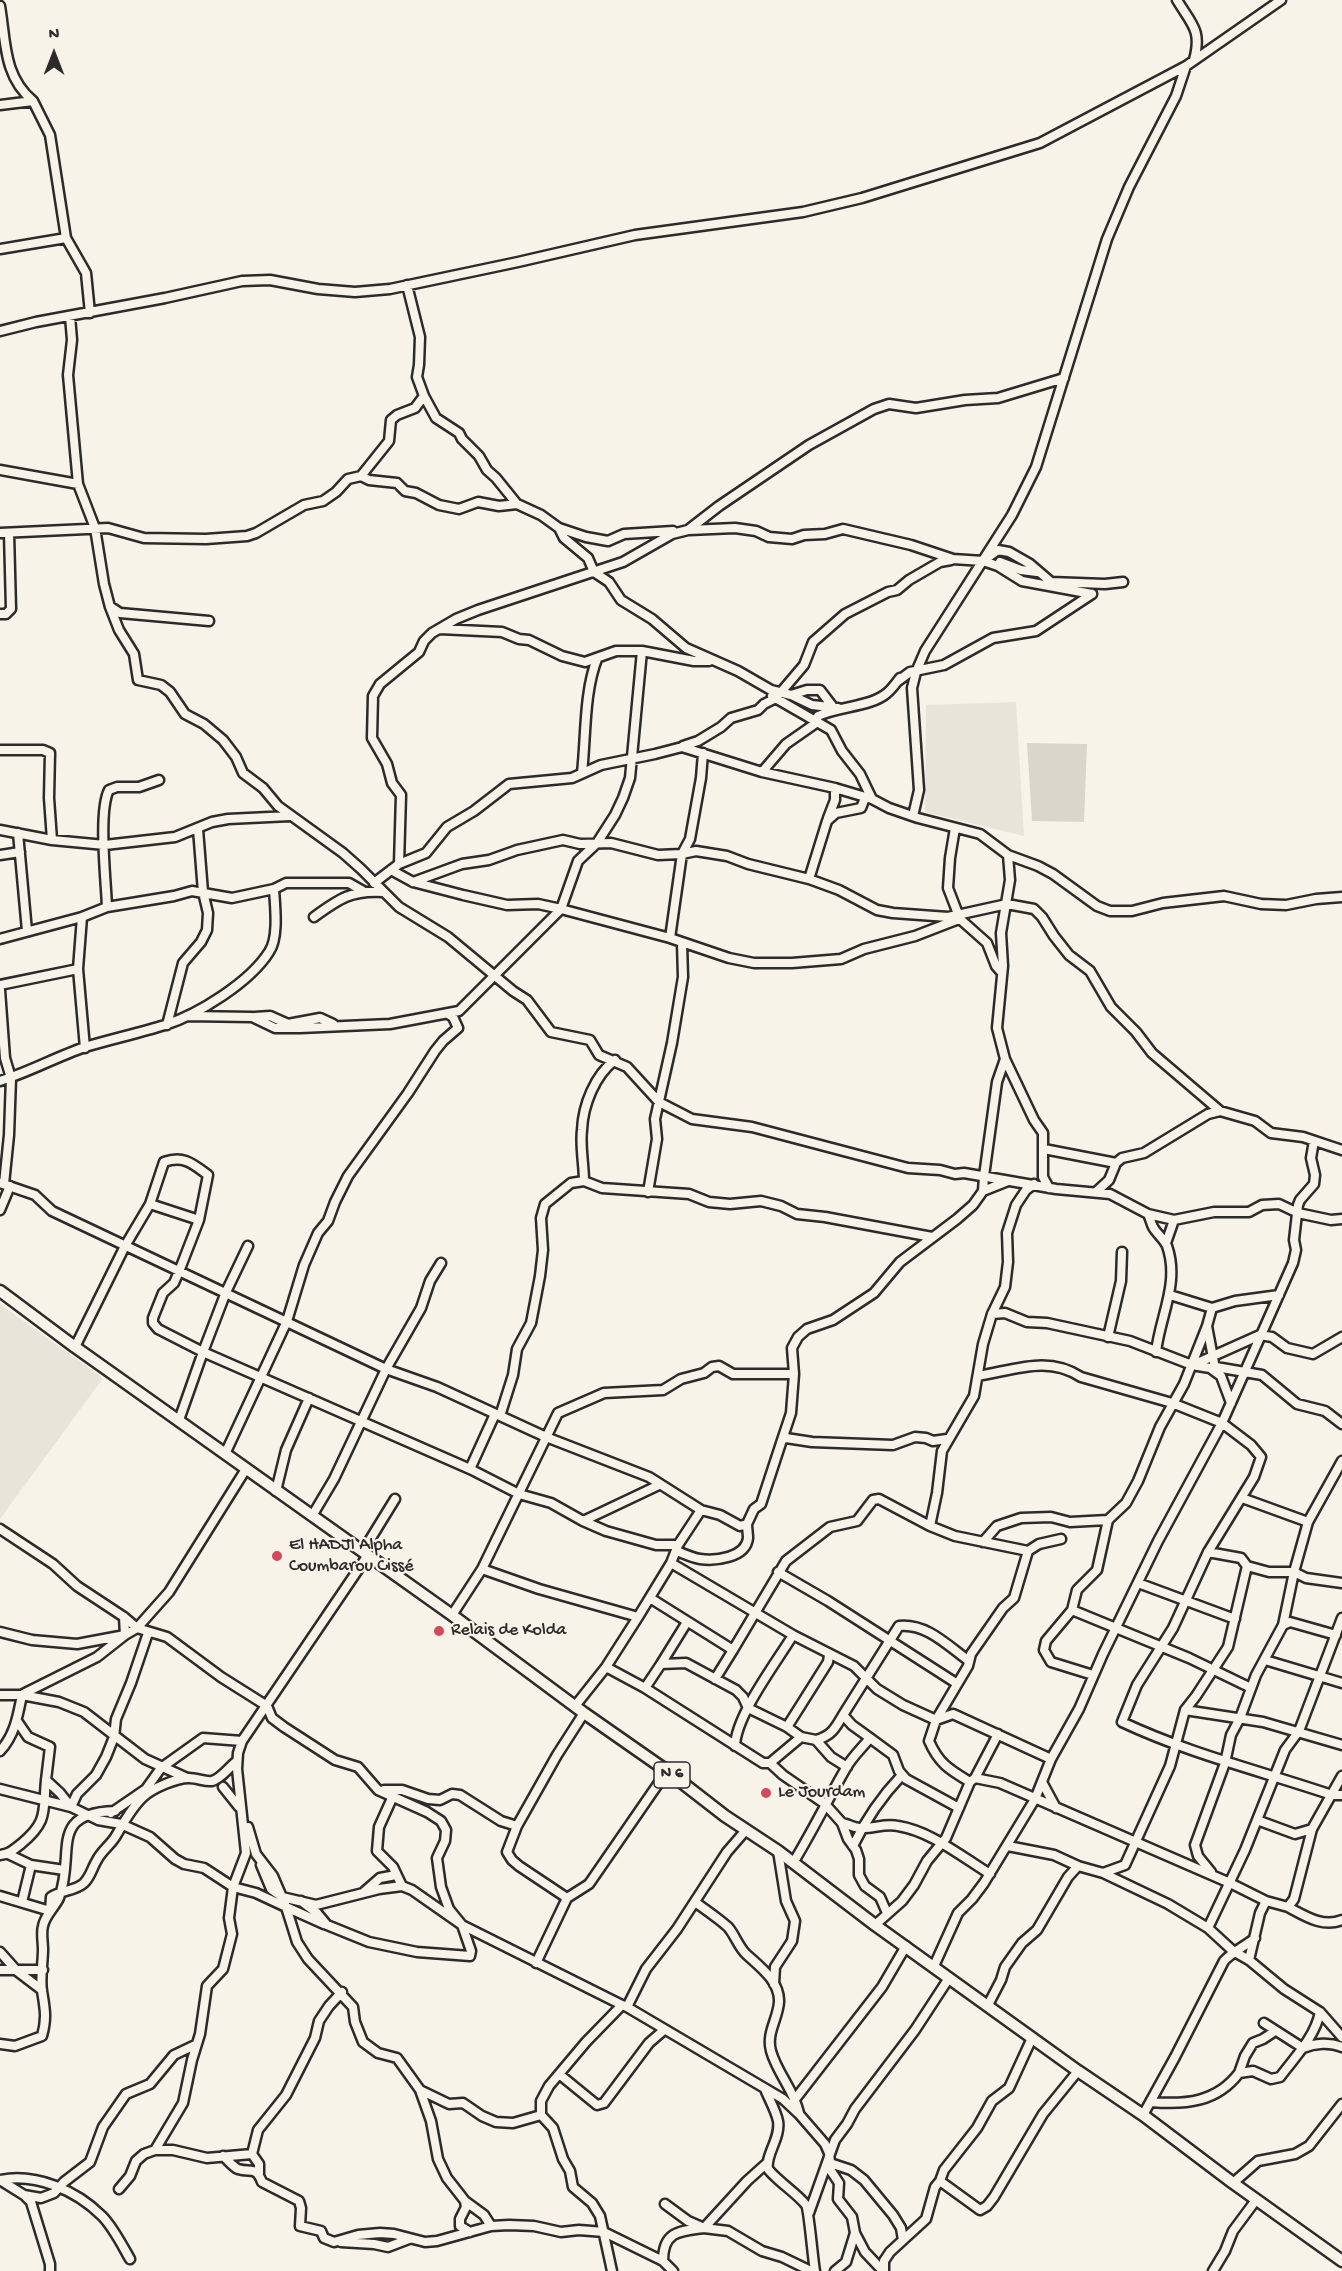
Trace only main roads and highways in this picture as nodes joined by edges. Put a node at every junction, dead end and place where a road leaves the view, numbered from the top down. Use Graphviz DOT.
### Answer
graph roads {
  1 [pos="0,1292"];
  2 [pos="1342,2261"];
  1 -- 2 [label="main road, N 6"];
}
